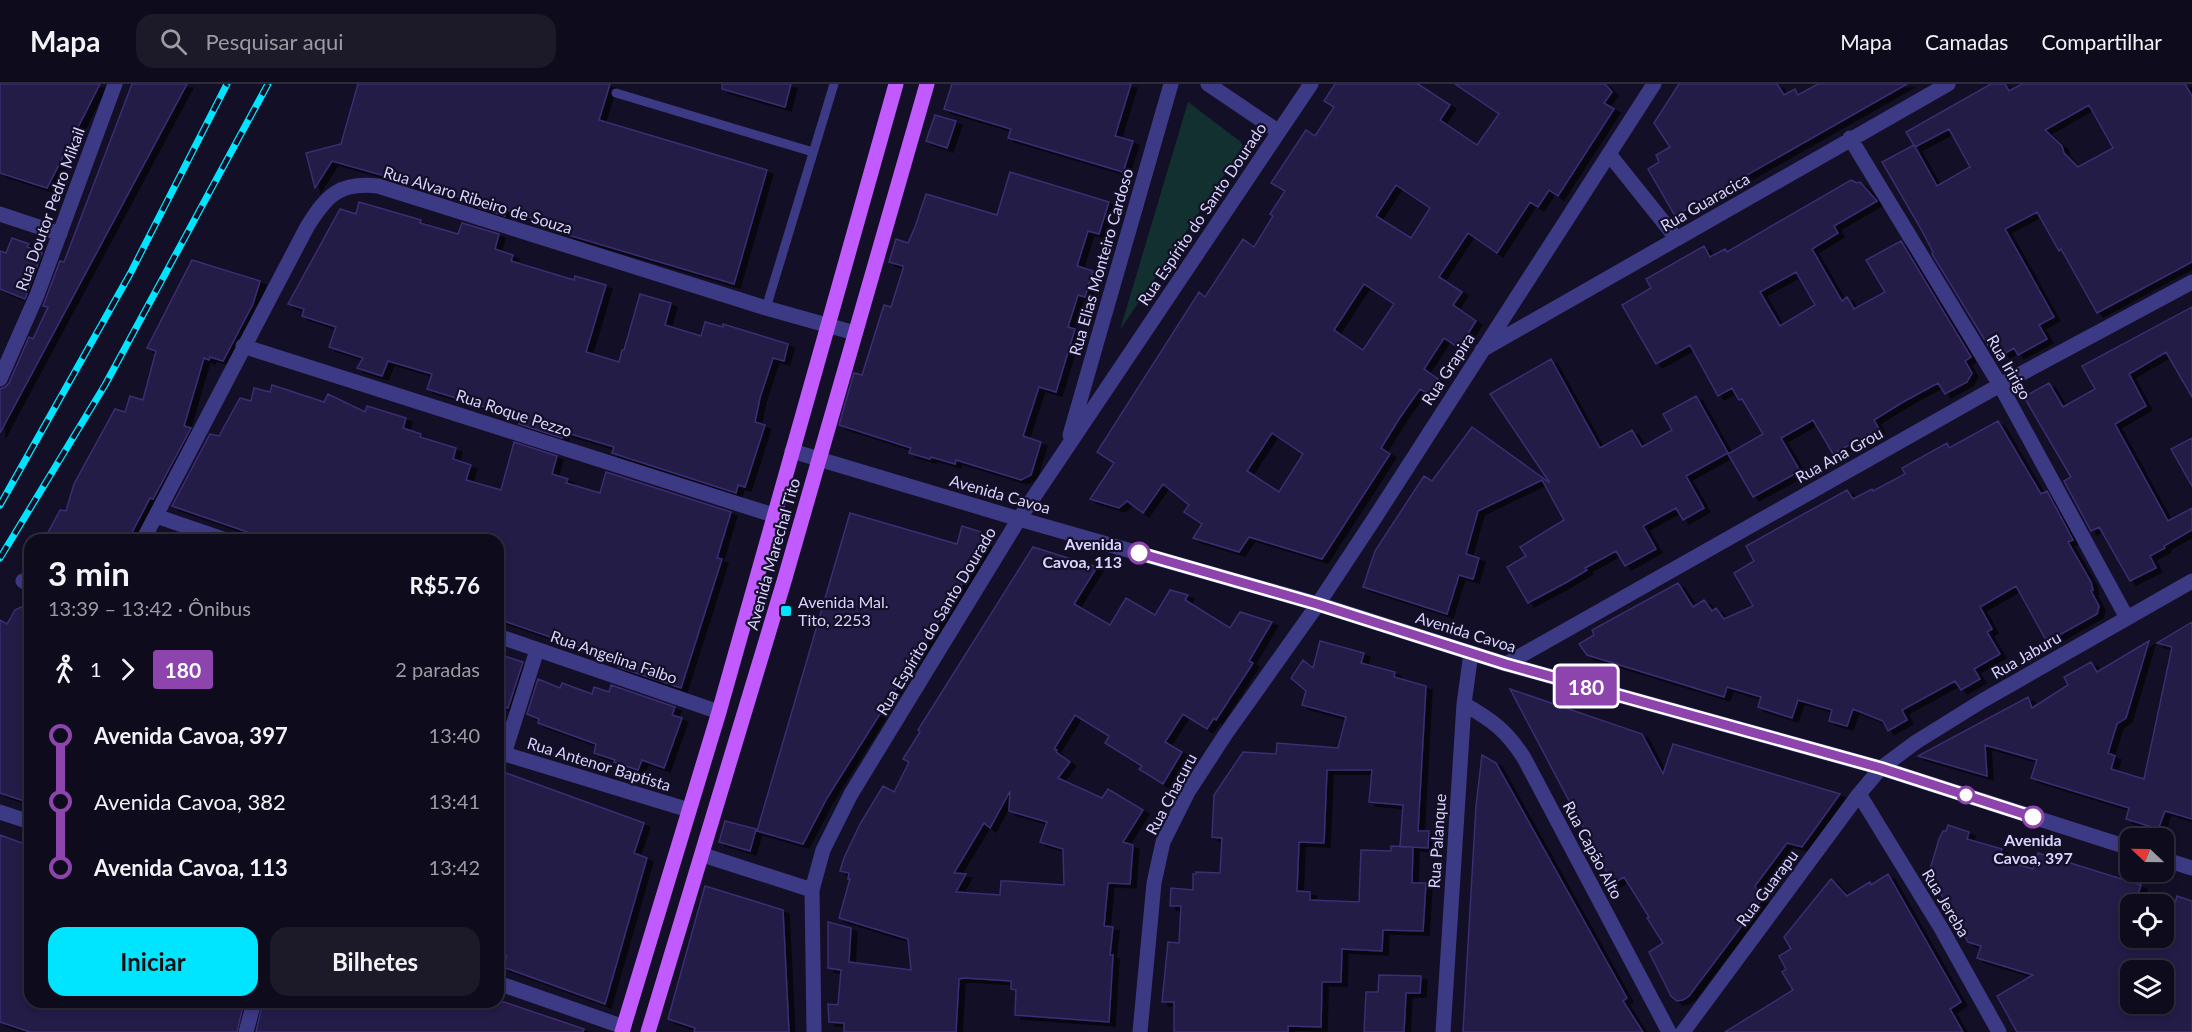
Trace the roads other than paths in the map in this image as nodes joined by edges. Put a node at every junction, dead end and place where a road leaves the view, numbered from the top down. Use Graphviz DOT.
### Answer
graph roads {
  1 [pos="115,84"];
  2 [pos="834,84"];
  3 [pos="896,84"];
  4 [pos="927,84"];
  5 [pos="1171,84"];
  6 [pos="1208,84"];
  7 [pos="1311,84"];
  8 [pos="1654,84"];
  9 [pos="1948,84"];
  10 [pos="616,93"];
  11 [pos="1279,132"];
  12 [pos="1850,138"];
  13 [pos="813,152"];
  14 [pos="1609,154"];
  15 [pos="0,214"];
  16 [pos="60,234"];
  17 [pos="1677,239"];
  18 [pos="2192,282"];
  19 [pos="766,308"];
  20 [pos="827,326"];
  21 [pos="855,333"];
  22 [pos="243,346"];
  23 [pos="1480,351"];
  24 [pos="0,379"];
  25 [pos="2000,386"];
  26 [pos="1065,449"];
  27 [pos="792,451"];
  28 [pos="819,459"];
  29 [pos="773,515"];
  30 [pos="156,516"];
  31 [pos="1019,519"];
  32 [pos="147,534"];
  33 [pos="208,534"];
  34 [pos="2192,581"];
  35 [pos="1317,604"];
  36 [pos="2127,618"];
  37 [pos="504,638"];
  38 [pos="537,650"];
  39 [pos="1471,653"];
  40 [pos="1506,664"];
  41 [pos="1464,704"];
  42 [pos="719,712"];
  43 [pos="504,744"];
  44 [pos="504,754"];
  45 [pos="1881,768"];
  46 [pos="1859,794"];
  47 [pos="689,810"];
  48 [pos="0,812"];
  49 [pos="24,820"];
  50 [pos="2120,845"];
  51 [pos="703,855"];
  52 [pos="2174,862"];
  53 [pos="2192,868"];
  54 [pos="812,890"];
  55 [pos="504,985"];
  56 [pos="252,1008"];
  57 [pos="623,1029"];
  58 [pos="246,1032"];
  59 [pos="648,1032"];
  60 [pos="814,1032"];
  61 [pos="1140,1032"];
  62 [pos="1443,1032"];
  63 [pos="1669,1032"];
  64 [pos="1683,1032"];
  65 [pos="1999,1032"];
  1 -- 16 [label="street, Rua Doutor Pedro Mikail"];
  2 -- 13 [label="lane"];
  3 -- 20 [label="main road, Avenida Marechal Tito"];
  4 -- 21 [label="main road, Avenida Marechal Tito"];
  5 -- 26 [label="street, Rua Elias Monteiro Cardoso"];
  6 -- 11 [label="street"];
  7 -- 11 [label="street, Rua Espírito do Santo Dourado"];
  8 -- 14 [label="street, Rua Grapira"];
  9 -- 12 [label="street, Rua Guaracica"];
  10 -- 13 [label="lane"];
  11 -- 26 [label="street, Rua Espírito do Santo Dourado"];
  12 -- 17 [label="street, Rua Guaracica"];
  12 -- 25 [label="street, Rua Iririgo"];
  13 -- 19 [label="lane"];
  14 -- 17 [label="street"];
  14 -- 23 [label="street, Rua Grapira"];
  15 -- 16 [label="street"];
  16 -- 24 [label="street, Rua Doutor Pedro Mikail"];
  17 -- 23 [label="street, Rua Guaracica"];
  18 -- 25 [label="street, Rua Ana Grou"];
  19 -- 20 [label="street, Rua Alvaro Ribeiro de Souza"];
  19 -- 22 [label="street, Rua Alvaro Ribeiro de Souza"];
  20 -- 21 [label="street, Rua Alvaro Ribeiro de Souza"];
  20 -- 27 [label="main road, Avenida Marechal Tito"];
  21 -- 28 [label="main road, Avenida Marechal Tito"];
  22 -- 29 [label="street, Rua Roque Pezzo"];
  22 -- 30 [label="street, Rua Alvaro Ribeiro de Souza"];
  23 -- 35 [label="street, Rua Grapira"];
  25 -- 36 [label="street, Rua Iririgo"];
  25 -- 40 [label="street, Rua Ana Grou"];
  26 -- 31 [label="street, Rua Espírito do Santo Dourado"];
  27 -- 28 [label="street, Avenida Cavoa"];
  27 -- 29 [label="main road, Avenida Marechal Tito"];
  28 -- 31 [label="street, Avenida Cavoa"];
  28 -- 51 [label="main road, Avenida Marechal Tito"];
  29 -- 42 [label="main road, Avenida Marechal Tito"];
  30 -- 32 [label="street, Rua Alvaro Ribeiro de Souza"];
  30 -- 33 [label="street"];
  31 -- 35 [label="street, Avenida Cavoa"];
  31 -- 54 [label="street, Rua Espírito do Santo Dourado"];
  34 -- 36 [label="street, Rua Jaburu"];
  35 -- 39 [label="street, Avenida Cavoa"];
  35 -- 61 [label="street, Rua Chacuru"];
  36 -- 45 [label="street, Rua Jaburu"];
  37 -- 38 [label="street, Rua Angelina Falbo"];
  38 -- 42 [label="street, Rua Angelina Falbo"];
  38 -- 43 [label="street"];
  39 -- 40 [label="street, Avenida Cavoa"];
  39 -- 41 [label="street, Rua Palanque"];
  40 -- 45 [label="street, Avenida Cavoa"];
  41 -- 62 [label="street, Rua Palanque"];
  41 -- 63 [label="street, Rua Capão Alto"];
  42 -- 47 [label="main road, Avenida Marechal Tito"];
  44 -- 47 [label="street, Rua Antenor Baptista"];
  45 -- 46 [label="street, Rua Guarapu"];
  45 -- 50 [label="street, Avenida Cavoa"];
  46 -- 64 [label="street, Rua Guarapu"];
  46 -- 65 [label="street, Rua Jereba"];
  47 -- 57 [label="main road, Avenida Marechal Tito"];
  48 -- 49 [label="street"];
  51 -- 54 [label="street"];
  51 -- 59 [label="main road, Avenida Marechal Tito"];
  52 -- 53 [label="street"];
  54 -- 60 [label="street, Rua Espírito do Santo Dourado"];
  55 -- 57 [label="street"];
  56 -- 58 [label="street"];
}
